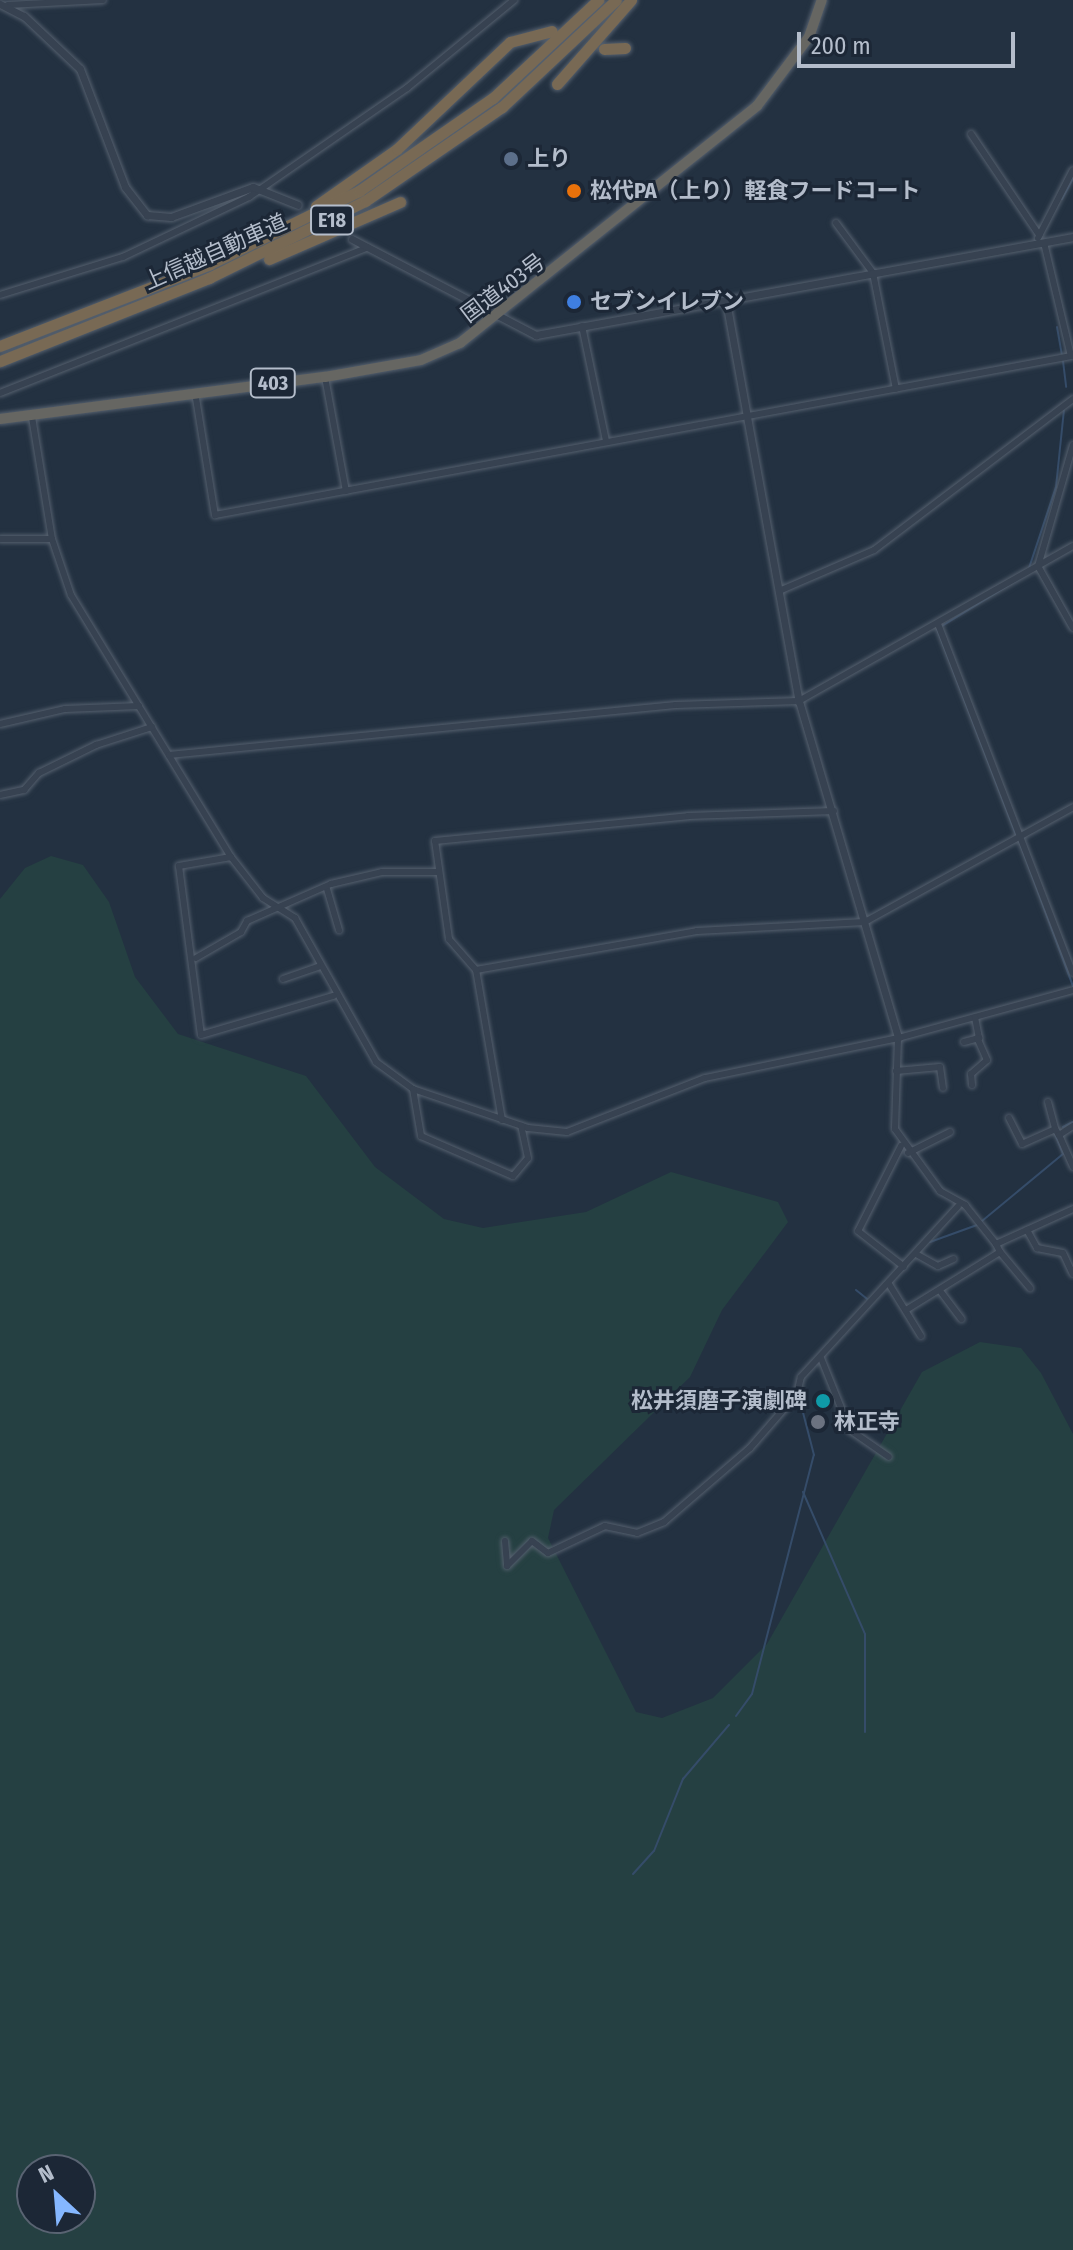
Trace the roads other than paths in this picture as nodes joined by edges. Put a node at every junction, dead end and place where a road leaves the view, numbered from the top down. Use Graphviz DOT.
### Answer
graph roads {
  1 [pos="103,0"];
  2 [pos="514,0"];
  3 [pos="598,0"];
  4 [pos="616,0"];
  5 [pos="631,0"];
  6 [pos="822,0"];
  7 [pos="4,4"];
  8 [pos="552,31"];
  9 [pos="625,48"];
  10 [pos="604,49"];
  11 [pos="557,84"];
  12 [pos="971,134"];
  13 [pos="1073,170"];
  14 [pos="263,187"];
  15 [pos="400,202"];
  16 [pos="298,205"];
  17 [pos="836,223"];
  18 [pos="1073,237"];
  19 [pos="352,239"];
  20 [pos="1041,239"];
  21 [pos="367,248"];
  22 [pos="210,264"];
  23 [pos="873,273"];
  24 [pos="0,295"];
  25 [pos="726,301"];
  26 [pos="128,311"];
  27 [pos="502,316"];
  28 [pos="582,326"];
  29 [pos="0,346"];
  30 [pos="0,361"];
  31 [pos="325,377"];
  32 [pos="896,389"];
  33 [pos="195,392"];
  34 [pos="0,393"];
  35 [pos="1073,399"];
  36 [pos="747,414"];
  37 [pos="32,417"];
  38 [pos="0,419"];
  39 [pos="606,441"];
  40 [pos="1073,445"];
  41 [pos="346,491"];
  42 [pos="0,539"];
  43 [pos="52,539"];
  44 [pos="1073,546"];
  45 [pos="1038,566"];
  46 [pos="779,591"];
  47 [pos="938,624"];
  48 [pos="1073,628"];
  49 [pos="799,701"];
  50 [pos="139,706"];
  51 [pos="0,724"];
  52 [pos="152,727"];
  53 [pos="169,755"];
  54 [pos="0,795"];
  55 [pos="1073,807"];
  56 [pos="834,811"];
  57 [pos="1021,837"];
  58 [pos="231,857"];
  59 [pos="439,872"];
  60 [pos="327,889"];
  61 [pos="279,910"];
  62 [pos="865,922"];
  63 [pos="339,930"];
  64 [pos="196,958"];
  65 [pos="318,967"];
  66 [pos="476,970"];
  67 [pos="1073,972"];
  68 [pos="283,979"];
  69 [pos="1073,990"];
  70 [pos="333,996"];
  71 [pos="975,1017"];
  72 [pos="898,1038"];
  73 [pos="977,1038"];
  74 [pos="964,1042"];
  75 [pos="896,1071"];
  76 [pos="972,1085"];
  77 [pos="943,1088"];
  78 [pos="413,1089"];
  79 [pos="1048,1102"];
  80 [pos="1009,1118"];
  81 [pos="502,1120"];
  82 [pos="521,1126"];
  83 [pos="1073,1126"];
  84 [pos="950,1132"];
  85 [pos="1057,1132"];
  86 [pos="901,1146"];
  87 [pos="908,1153"];
  88 [pos="1073,1167"];
  89 [pos="958,1206"];
  90 [pos="1072,1211"];
  91 [pos="1027,1230"];
  92 [pos="996,1244"];
  93 [pos="1000,1252"];
  94 [pos="916,1254"];
  95 [pos="954,1259"];
  96 [pos="904,1267"];
  97 [pos="1073,1274"];
  98 [pos="889,1284"];
  99 [pos="1030,1288"];
  100 [pos="941,1292"];
  101 [pos="906,1310"];
  102 [pos="961,1319"];
  103 [pos="921,1336"];
  104 [pos="821,1358"];
  105 [pos="889,1457"];
  106 [pos="505,1541"];
  1 -- 7 [label="street"];
  2 -- 14 [label="street"];
  3 -- 22 [label="highway, 上信越自動車道 / E18"];
  4 -- 26 [label="highway, 上信越自動車道 / E18"];
  5 -- 11 [label="highway"];
  6 -- 27 [label="highway, 国道403号 / 403"];
  7 -- 14 [label="street"];
  8 -- 22 [label="highway"];
  9 -- 10 [label="highway"];
  12 -- 20 [label="street"];
  13 -- 20 [label="street"];
  14 -- 16 [label="street"];
  14 -- 24 [label="street"];
  15 -- 26 [label="highway"];
  17 -- 23 [label="street"];
  18 -- 20 [label="street"];
  19 -- 21 [label="street"];
  20 -- 23 [label="street"];
  20 -- 32 [label="street"];
  21 -- 27 [label="street"];
  21 -- 34 [label="street"];
  22 -- 29 [label="highway, 上信越自動車道 / E18"];
  23 -- 25 [label="street"];
  23 -- 32 [label="street"];
  25 -- 28 [label="street"];
  25 -- 36 [label="street"];
  26 -- 30 [label="highway, 上信越自動車道 / E18"];
  27 -- 28 [label="street"];
  27 -- 31 [label="highway, 国道403号 / 403"];
  28 -- 39 [label="street"];
  31 -- 33 [label="highway, 国道403号 / 403"];
  31 -- 41 [label="street"];
  32 -- 36 [label="street"];
  33 -- 37 [label="highway, 国道403号 / 403"];
  33 -- 41 [label="street"];
  35 -- 46 [label="street"];
  36 -- 39 [label="street"];
  36 -- 46 [label="street"];
  37 -- 38 [label="highway, 国道403号 / 403"];
  37 -- 43 [label="street"];
  39 -- 41 [label="street"];
  40 -- 45 [label="street"];
  42 -- 43 [label="street"];
  43 -- 50 [label="street"];
  44 -- 45 [label="street"];
  45 -- 47 [label="street"];
  45 -- 48 [label="street"];
  46 -- 49 [label="street"];
  47 -- 49 [label="street"];
  47 -- 57 [label="street"];
  49 -- 53 [label="street"];
  49 -- 56 [label="street"];
  50 -- 51 [label="street"];
  50 -- 52 [label="street"];
  52 -- 53 [label="street"];
  52 -- 54 [label="street"];
  53 -- 58 [label="street"];
  55 -- 57 [label="street"];
  56 -- 59 [label="street"];
  56 -- 62 [label="street"];
  57 -- 62 [label="street"];
  57 -- 67 [label="street"];
  58 -- 61 [label="street"];
  58 -- 64 [label="street"];
  59 -- 60 [label="street"];
  59 -- 66 [label="street"];
  60 -- 61 [label="street"];
  60 -- 63 [label="street"];
  61 -- 64 [label="street"];
  61 -- 65 [label="street"];
  62 -- 66 [label="street"];
  62 -- 72 [label="street"];
  64 -- 70 [label="street"];
  65 -- 68 [label="street"];
  65 -- 70 [label="street"];
  66 -- 81 [label="street"];
  69 -- 71 [label="street"];
  70 -- 78 [label="street"];
  71 -- 72 [label="street"];
  71 -- 73 [label="street"];
  72 -- 75 [label="street"];
  72 -- 82 [label="street"];
  73 -- 74 [label="street"];
  73 -- 76 [label="street"];
  75 -- 77 [label="street"];
  75 -- 86 [label="street"];
  78 -- 81 [label="street"];
  78 -- 82 [label="street"];
  79 -- 85 [label="street"];
  80 -- 85 [label="street"];
  81 -- 82 [label="street"];
  83 -- 85 [label="street"];
  84 -- 87 [label="street"];
  85 -- 88 [label="street"];
  86 -- 87 [label="street"];
  86 -- 96 [label="street"];
  87 -- 89 [label="street"];
  89 -- 92 [label="street"];
  89 -- 94 [label="street"];
  90 -- 91 [label="street"];
  91 -- 92 [label="street"];
  91 -- 97 [label="street"];
  92 -- 93 [label="street"];
  93 -- 99 [label="street"];
  93 -- 100 [label="street"];
  94 -- 95 [label="street"];
  94 -- 96 [label="street"];
  96 -- 98 [label="street"];
  98 -- 101 [label="street"];
  98 -- 104 [label="street"];
  100 -- 101 [label="street"];
  100 -- 102 [label="street"];
  101 -- 103 [label="street"];
  104 -- 105 [label="street"];
  104 -- 106 [label="street"];
}
